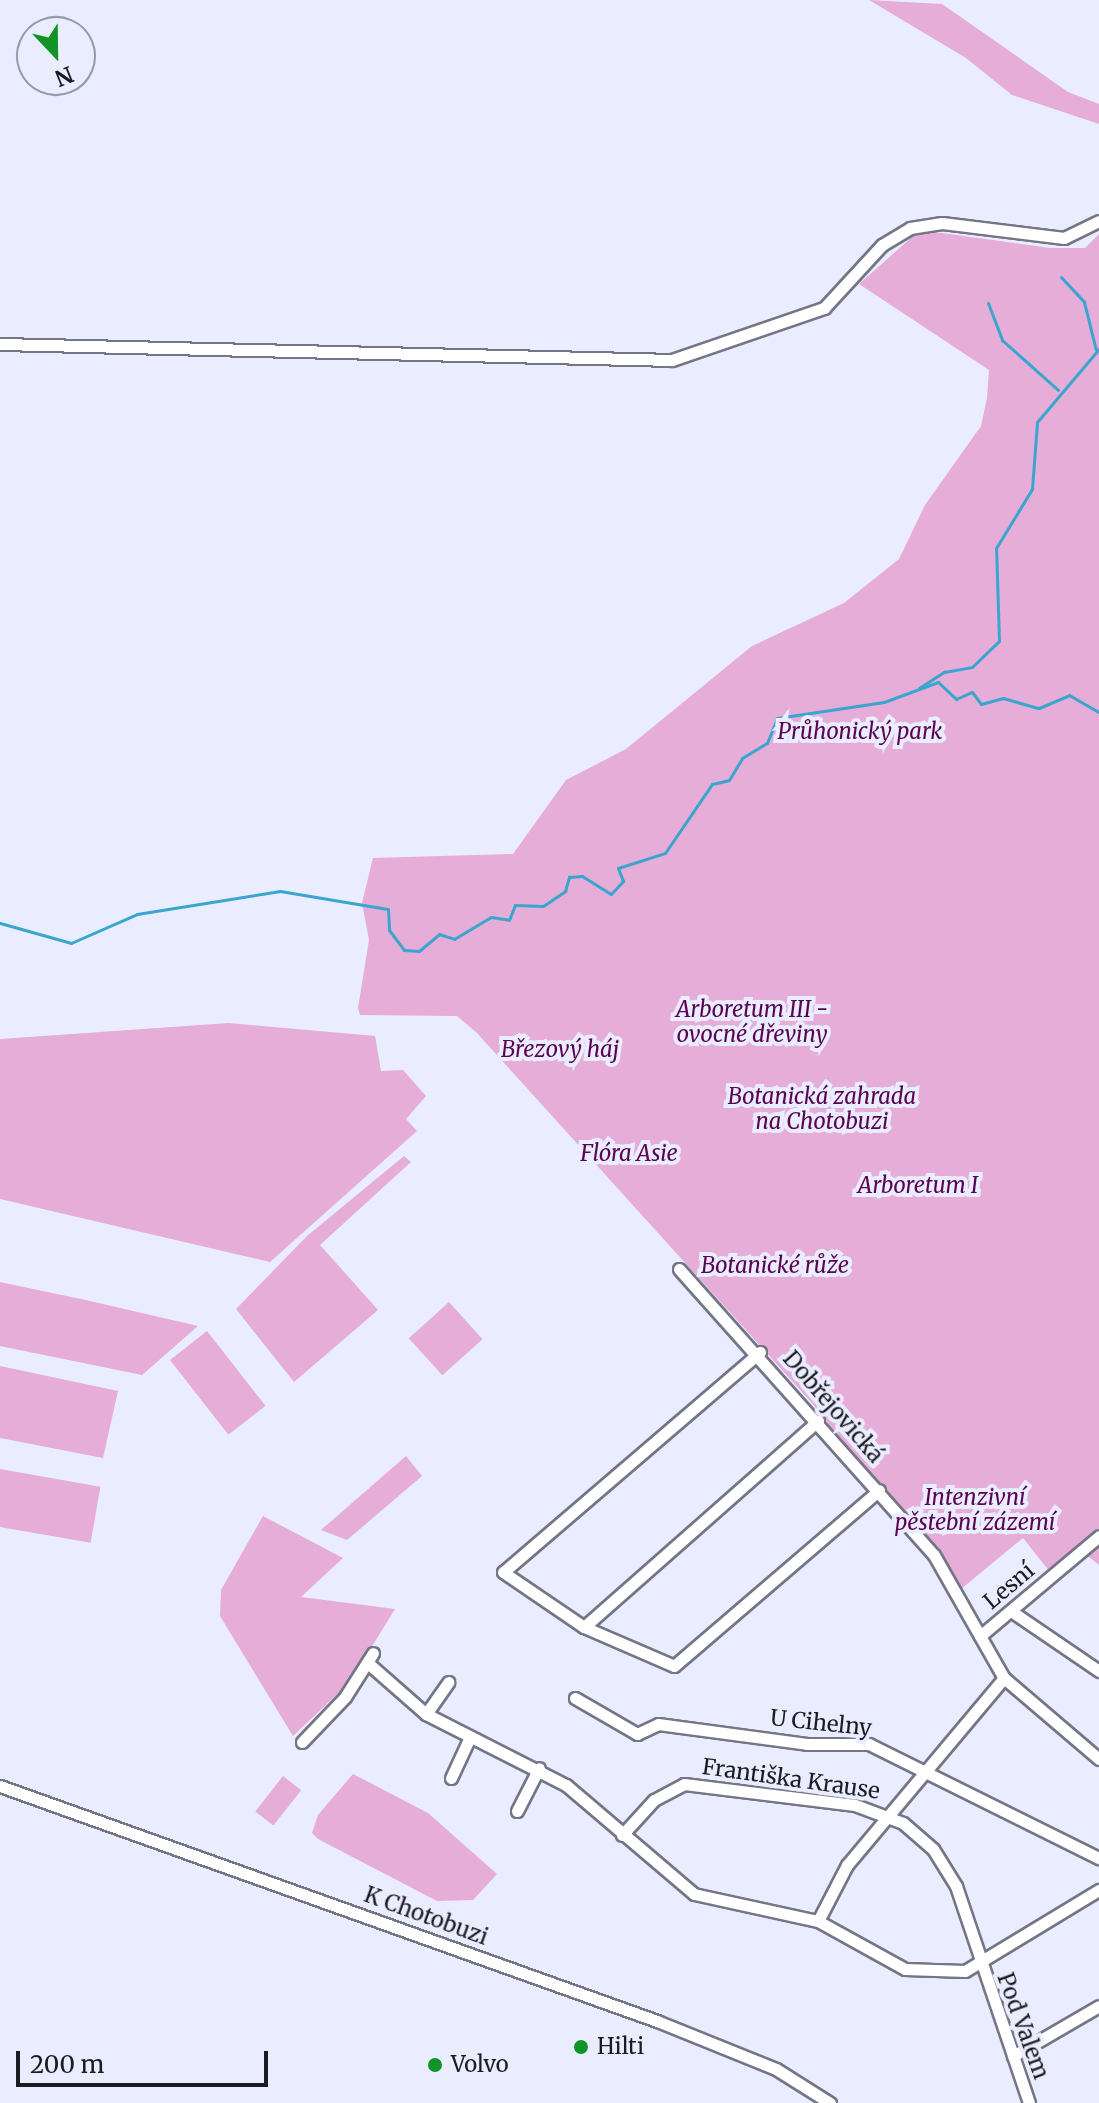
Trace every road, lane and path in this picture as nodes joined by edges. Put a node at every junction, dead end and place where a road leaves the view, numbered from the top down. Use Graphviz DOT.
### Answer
graph roads {
  1 [pos="1099,221"];
  2 [pos="0,344"];
  3 [pos="679,1269"];
  4 [pos="760,1352"];
  5 [pos="818,1421"];
  6 [pos="879,1490"];
  7 [pos="1099,1536"];
  8 [pos="1011,1611"];
  9 [pos="584,1627"];
  10 [pos="980,1636"];
  11 [pos="1099,1671"];
  12 [pos="1004,1678"];
  13 [pos="448,1682"];
  14 [pos="575,1698"];
  15 [pos="426,1714"];
  16 [pos="470,1737"];
  17 [pos="302,1742"];
  18 [pos="1099,1759"];
  19 [pos="539,1768"];
  20 [pos="927,1771"];
  21 [pos="451,1778"];
  22 [pos="0,1786"];
  23 [pos="517,1811"];
  24 [pos="888,1814"];
  25 [pos="622,1835"];
  26 [pos="1099,1858"];
  27 [pos="1099,1890"];
  28 [pos="818,1921"];
  29 [pos="979,1963"];
  30 [pos="1099,2006"];
  31 [pos="1013,2056"];
  32 [pos="830,2103"];
  33 [pos="1029,2103"];
  1 -- 2 [label="street"];
  3 -- 4 [label="street, Dobřejovická"];
  4 -- 5 [label="street, Dobřejovická"];
  4 -- 9 [label="street"];
  5 -- 6 [label="street, Dobřejovická"];
  5 -- 9 [label="street"];
  6 -- 9 [label="street"];
  6 -- 10 [label="street, Dobřejovická"];
  7 -- 8 [label="street, Lesní"];
  8 -- 10 [label="street, Lesní"];
  8 -- 11 [label="street"];
  10 -- 12 [label="street, Dobřejovická"];
  12 -- 18 [label="street, Dobřejovická"];
  12 -- 20 [label="street"];
  13 -- 15 [label="street"];
  14 -- 20 [label="street, U Cihelny"];
  15 -- 16 [label="street"];
  15 -- 17 [label="street"];
  16 -- 19 [label="street"];
  16 -- 21 [label="street"];
  19 -- 23 [label="street"];
  19 -- 25 [label="street"];
  20 -- 24 [label="street"];
  20 -- 26 [label="street, U Cihelny"];
  22 -- 32 [label="street, K Chotobuzi"];
  24 -- 25 [label="street, Františka Krause"];
  24 -- 28 [label="street"];
  24 -- 29 [label="street, Františka Krause"];
  25 -- 28 [label="street"];
  27 -- 29 [label="street"];
  28 -- 29 [label="street"];
  29 -- 31 [label="street, Pod Valem"];
  30 -- 31 [label="street"];
  31 -- 33 [label="street, Pod Valem"];
}
